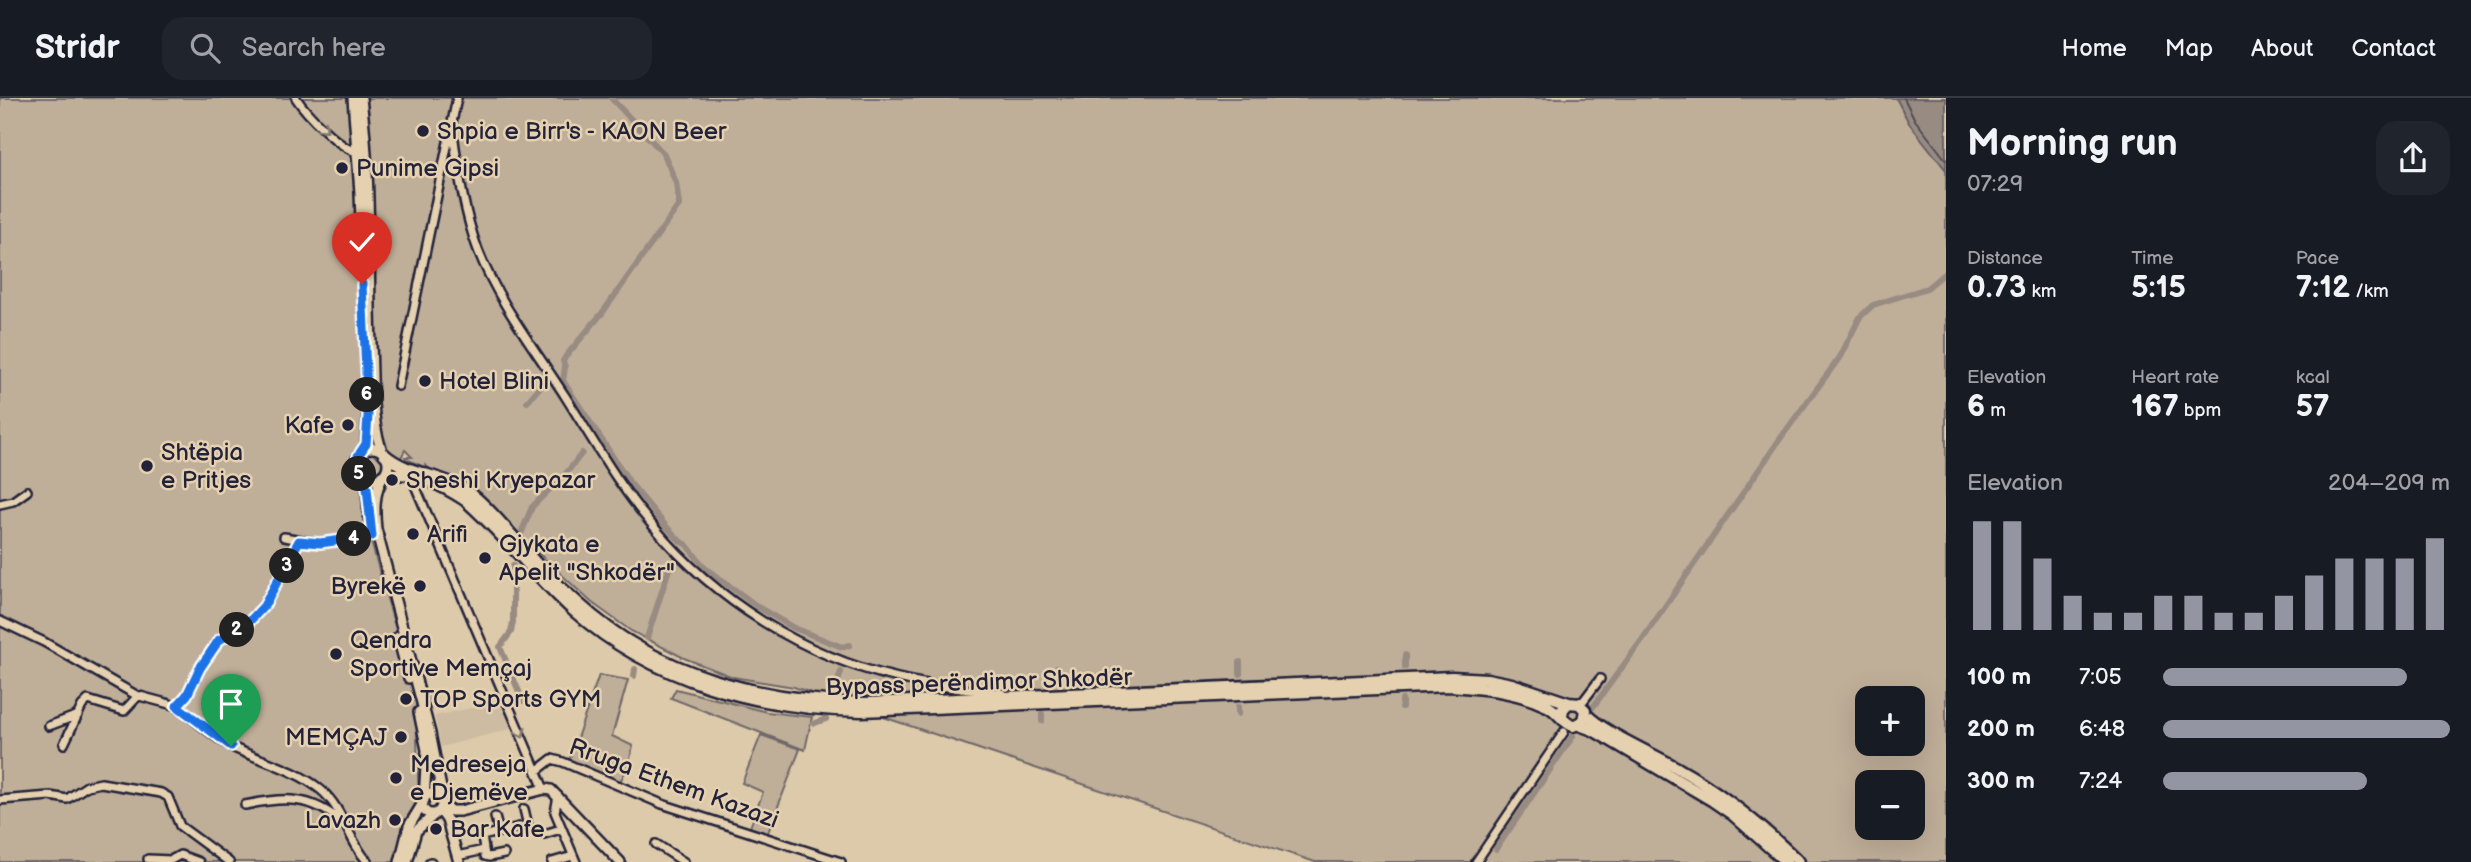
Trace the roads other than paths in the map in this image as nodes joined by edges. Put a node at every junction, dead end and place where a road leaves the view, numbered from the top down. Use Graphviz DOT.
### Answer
graph roads {
  1 [pos="296,98"];
  2 [pos="353,98"];
  3 [pos="361,98"];
  4 [pos="457,98"];
  5 [pos="452,126"];
  6 [pos="357,152"];
  7 [pos="398,386"];
  8 [pos="362,452"];
  9 [pos="383,453"];
  10 [pos="411,473"];
  11 [pos="362,477"];
  12 [pos="382,477"];
  13 [pos="27,491"];
  14 [pos="0,504"];
  15 [pos="372,536"];
  16 [pos="284,537"];
  17 [pos="299,541"];
  18 [pos="0,621"];
  19 [pos="1600,679"];
  20 [pos="1021,695"];
  21 [pos="138,696"];
  22 [pos="177,706"];
  23 [pos="1581,706"];
  24 [pos="78,715"];
  25 [pos="1568,724"];
  26 [pos="49,726"];
  27 [pos="64,744"];
  28 [pos="537,771"];
  29 [pos="544,789"];
  30 [pos="558,796"];
  31 [pos="0,800"];
  32 [pos="423,802"];
  33 [pos="522,803"];
  34 [pos="245,804"];
  35 [pos="440,807"];
  36 [pos="493,811"];
  37 [pos="345,825"];
  38 [pos="528,825"];
  39 [pos="561,828"];
  40 [pos="499,832"];
  41 [pos="656,844"];
  42 [pos="484,848"];
  43 [pos="503,854"];
  44 [pos="148,859"];
  45 [pos="458,859"];
  46 [pos="575,859"];
  47 [pos="490,860"];
  48 [pos="617,861"];
  49 [pos="199,862"];
  50 [pos="229,862"];
  51 [pos="368,862"];
  52 [pos="400,862"];
  53 [pos="407,862"];
  54 [pos="552,862"];
  55 [pos="684,862"];
  56 [pos="841,862"];
  57 [pos="1476,862"];
  58 [pos="1786,862"];
  59 [pos="1799,862"];
  1 -- 6 [label="street, one-way"];
  2 -- 6 [label="main road"];
  3 -- 9 [label="main road"];
  4 -- 5 [label="street"];
  5 -- 7 [label="street"];
  5 -- 20 [label="street"];
  6 -- 8 [label="main road"];
  8 -- 9 [label="main road"];
  8 -- 11 [label="main road"];
  9 -- 10 [label="highway"];
  9 -- 12 [label="main road"];
  10 -- 12 [label="highway, Bypass perëndimor Shkodër"];
  10 -- 20 [label="highway, Bypass perëndimor Shkodër"];
  10 -- 25 [label="highway, Bypass perëndimor Shkodër"];
  10 -- 28 [label="street, one-way"];
  11 -- 12 [label="main road"];
  11 -- 15 [label="main road"];
  12 -- 35 [label="main road"];
  13 -- 14 [label="street"];
  15 -- 17 [label="street"];
  15 -- 32 [label="main road"];
  16 -- 17 [label="street"];
  17 -- 22 [label="street"];
  18 -- 21 [label="street"];
  19 -- 23 [label="street"];
  20 -- 23 [label="highway, Bypass perëndimor Shkodër"];
  21 -- 22 [label="street"];
  21 -- 24 [label="street"];
  22 -- 37 [label="street"];
  23 -- 25 [label="highway"];
  23 -- 25 [label="highway"];
  23 -- 59 [label="highway, Bypass perëndimor Shkodër"];
  24 -- 26 [label="street"];
  24 -- 27 [label="street"];
  25 -- 57 [label="street"];
  25 -- 58 [label="highway, Bypass perëndimor Shkodër"];
  28 -- 29 [label="street"];
  28 -- 56 [label="street, Rruga Ethem Kazazi"];
  29 -- 30 [label="main road"];
  29 -- 33 [label="main road"];
  30 -- 39 [label="street"];
  30 -- 48 [label="main road"];
  31 -- 50 [label="street"];
  32 -- 35 [label="main road"];
  32 -- 35 [label="main road"];
  32 -- 52 [label="main road"];
  33 -- 36 [label="main road"];
  33 -- 38 [label="street"];
  34 -- 37 [label="street"];
  35 -- 36 [label="main road"];
  35 -- 45 [label="main road"];
  35 -- 53 [label="main road"];
  36 -- 40 [label="street"];
  37 -- 51 [label="street"];
  38 -- 39 [label="street"];
  38 -- 40 [label="street"];
  39 -- 46 [label="street"];
  40 -- 42 [label="street"];
  41 -- 55 [label="street"];
  42 -- 45 [label="street"];
  42 -- 47 [label="street"];
  43 -- 47 [label="street"];
  44 -- 49 [label="street"];
  46 -- 54 [label="street"];
}
